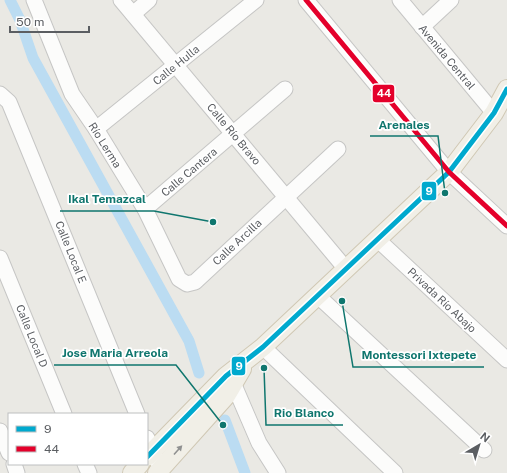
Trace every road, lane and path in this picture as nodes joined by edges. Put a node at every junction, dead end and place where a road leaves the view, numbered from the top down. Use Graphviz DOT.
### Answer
graph roads {
  1 [pos="34,0"];
  2 [pos="121,0"];
  3 [pos="149,0"];
  4 [pos="256,0"];
  5 [pos="306,0"];
  6 [pos="400,0"];
  7 [pos="451,0"];
  8 [pos="133,14"];
  9 [pos="422,27"];
  10 [pos="176,65"];
  11 [pos="507,89"];
  12 [pos="286,90"];
  13 [pos="0,94"];
  14 [pos="494,113"];
  15 [pos="96,129"];
  16 [pos="234,134"];
  17 [pos="338,149"];
  18 [pos="449,172"];
  19 [pos="286,196"];
  20 [pos="144,209"];
  21 [pos="507,226"];
  22 [pos="377,239"];
  23 [pos="0,258"];
  24 [pos="346,269"];
  25 [pos="187,284"];
  26 [pos="318,296"];
  27 [pos="263,347"];
  28 [pos="507,360"];
  29 [pos="230,381"];
  30 [pos="64,413"];
  31 [pos="137,413"];
  32 [pos="0,431"];
  33 [pos="149,448"];
  34 [pos="484,450"];
  35 [pos="8,451"];
  36 [pos="139,465"];
  37 [pos="159,471"];
  38 [pos="132,473"];
  39 [pos="278,473"];
  40 [pos="395,473"];
  1 -- 15 [label="street, Río Lerma"];
  2 -- 8 [label="street, Calle Río Bravo"];
  3 -- 8 [label="street"];
  4 -- 10 [label="street, Calle Hulla"];
  5 -- 18 [label="street"];
  6 -- 9 [label="street, Avenida Central"];
  7 -- 9 [label="street"];
  8 -- 10 [label="street, Calle Río Bravo"];
  9 -- 14 [label="street, Avenida Central"];
  10 -- 15 [label="street, Calle Hulla"];
  10 -- 16 [label="street, Calle Río Bravo"];
  11 -- 14 [label="main road"];
  12 -- 16 [label="street, Calle Cantera"];
  13 -- 31 [label="street, Calle Local E"];
  14 -- 18 [label="main road"];
  15 -- 20 [label="street, Río Lerma"];
  16 -- 19 [label="street, Calle Río Bravo"];
  16 -- 20 [label="street, Calle Cantera"];
  17 -- 19 [label="street, Calle Arcilla"];
  18 -- 21 [label="street"];
  18 -- 22 [label="main road"];
  19 -- 24 [label="street, Calle Río Bravo"];
  19 -- 25 [label="street, Calle Arcilla"];
  20 -- 25 [label="street, Río Lerma"];
  22 -- 24 [label="main road"];
  22 -- 28 [label="street, Privada Río Abajo"];
  23 -- 30 [label="street, Calle Local D"];
  24 -- 26 [label="main road"];
  26 -- 27 [label="main road"];
  26 -- 34 [label="street"];
  27 -- 29 [label="main road"];
  27 -- 40 [label="street"];
  29 -- 33 [label="main road"];
  37 -- 29 [label="main road, one-way"];
  29 -- 39 [label="street"];
  32 -- 35 [label="street"];
  33 -- 37 [label="street"];
  36 -- 38 [label="main road"];
}
